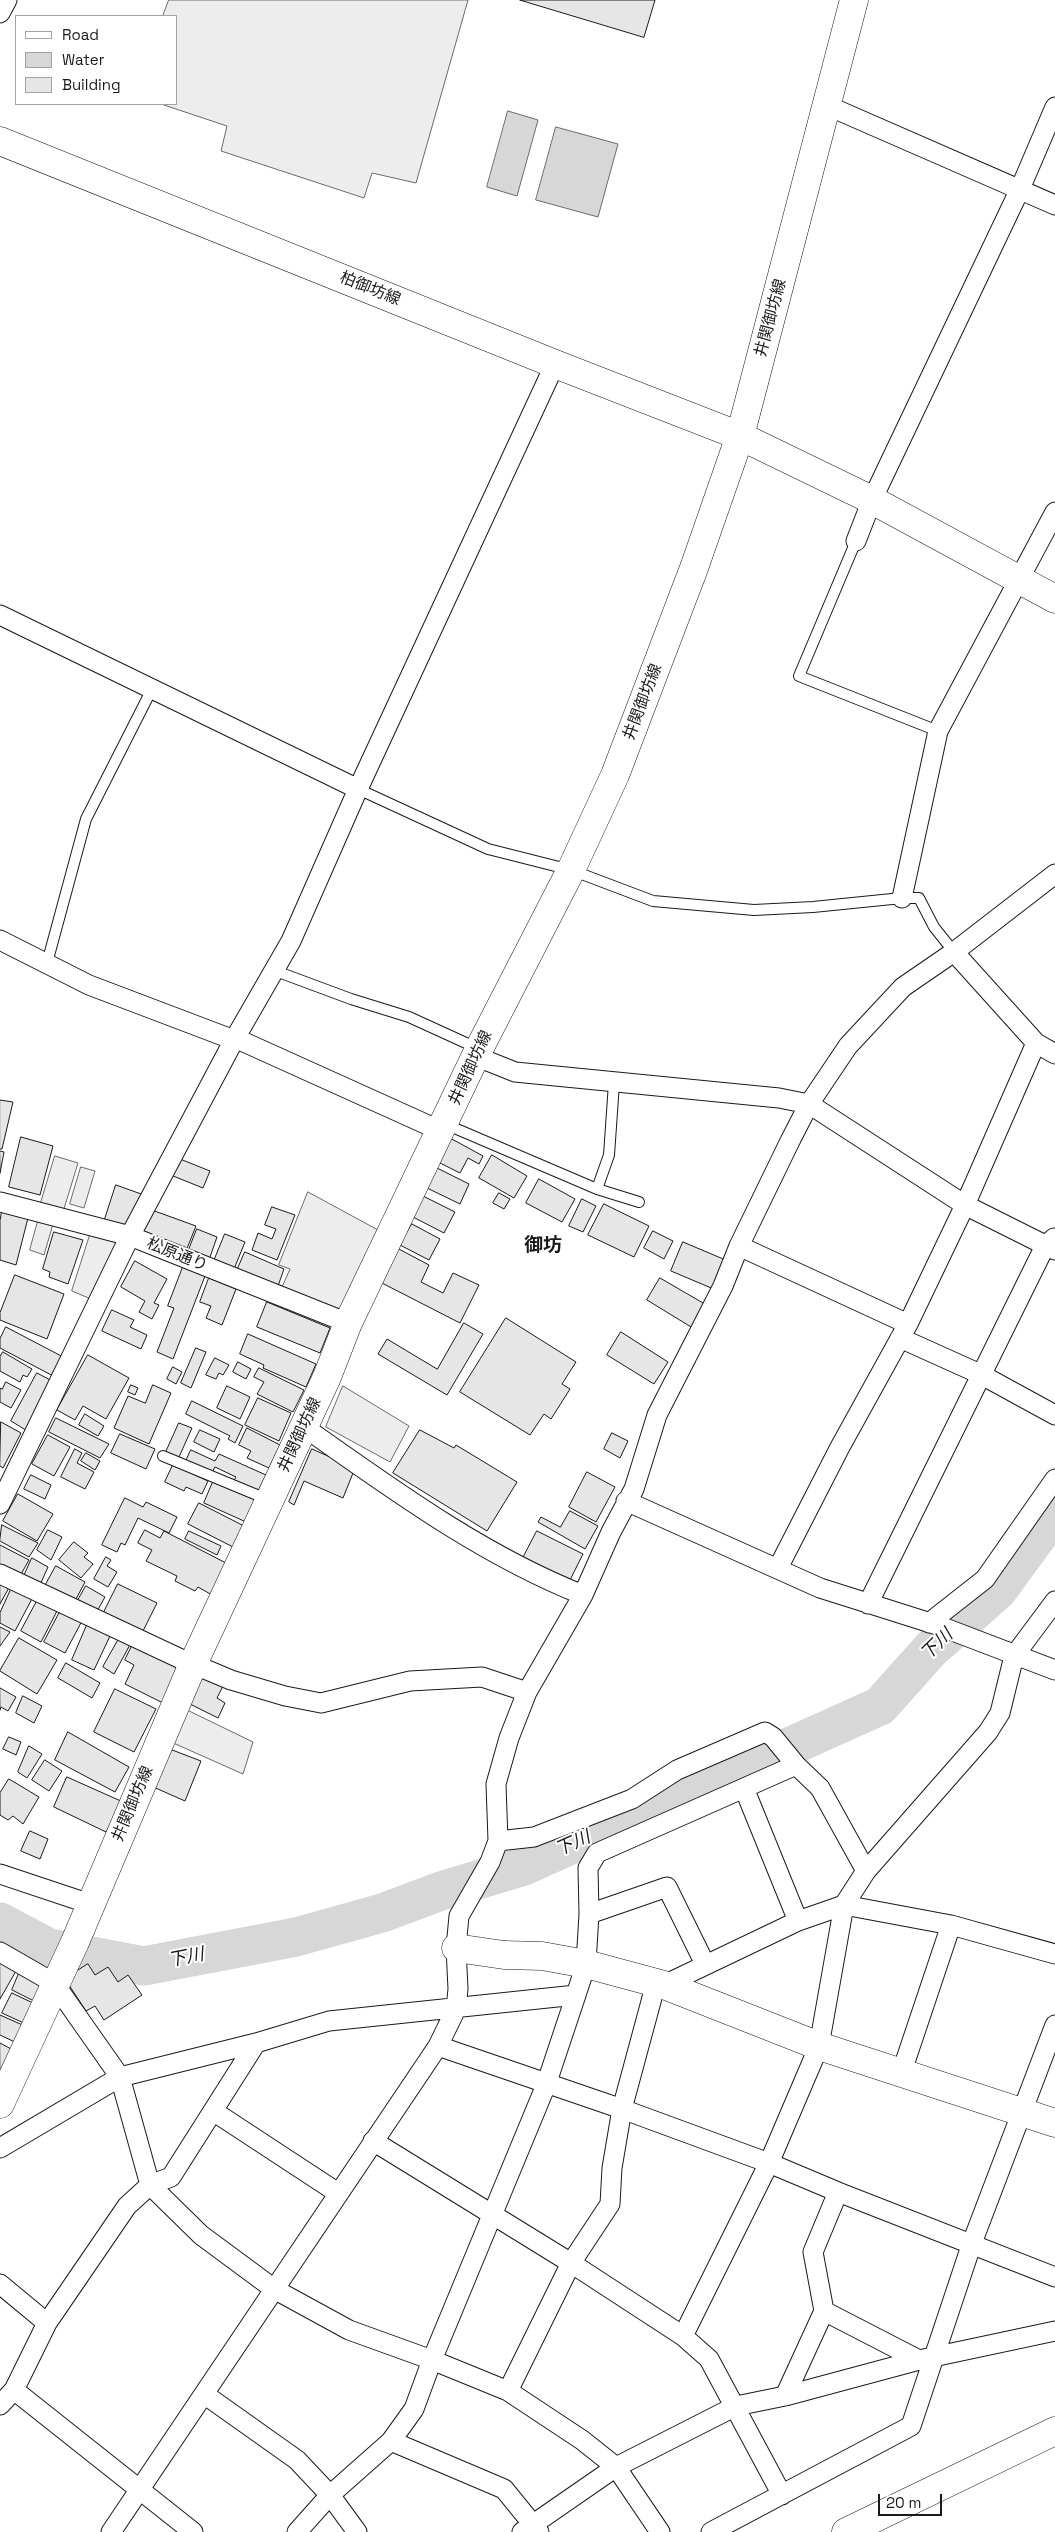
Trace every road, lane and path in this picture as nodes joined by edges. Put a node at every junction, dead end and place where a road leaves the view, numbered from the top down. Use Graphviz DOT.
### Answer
graph roads {
  1 [pos="7,0"];
  2 [pos="854,0"];
  3 [pos="0,13"];
  4 [pos="826,105"];
  5 [pos="1055,107"];
  6 [pos="0,141"];
  7 [pos="1020,189"];
  8 [pos="1055,205"];
  9 [pos="555,364"];
  10 [pos="740,436"];
  11 [pos="872,500"];
  12 [pos="1055,512"];
  13 [pos="856,541"];
  14 [pos="1018,578"];
  15 [pos="1055,599"];
  16 [pos="0,614"];
  17 [pos="152,689"];
  18 [pos="938,731"];
  19 [pos="358,789"];
  20 [pos="571,870"];
  21 [pos="1055,874"];
  22 [pos="902,898"];
  23 [pos="0,940"];
  24 [pos="954,952"];
  25 [pos="47,963"];
  26 [pos="273,970"];
  27 [pos="234,1039"];
  28 [pos="1036,1043"];
  29 [pos="477,1052"];
  30 [pos="1055,1054"];
  31 [pos="614,1083"];
  32 [pos="810,1104"];
  33 [pos="443,1127"];
  34 [pos="597,1189"];
  35 [pos="0,1202"];
  36 [pos="639,1202"];
  37 [pos="965,1205"];
  38 [pos="130,1236"];
  39 [pos="1052,1244"];
  40 [pos="740,1246"];
  41 [pos="348,1322"];
  42 [pos="904,1331"];
  43 [pos="980,1374"];
  44 [pos="1055,1414"];
  45 [pos="304,1427"];
  46 [pos="163,1456"];
  47 [pos="1055,1479"];
  48 [pos="270,1500"];
  49 [pos="626,1501"];
  50 [pos="0,1504"];
  51 [pos="778,1568"];
  52 [pos="0,1574"];
  53 [pos="583,1595"];
  54 [pos="1055,1601"];
  55 [pos="868,1604"];
  56 [pos="933,1624"];
  57 [pos="1014,1656"];
  58 [pos="193,1664"];
  59 [pos="1055,1670"];
  60 [pos="527,1692"];
  61 [pos="794,1762"];
  62 [pos="744,1788"];
  63 [pos="498,1841"];
  64 [pos="866,1871"];
  65 [pos="0,1874"];
  66 [pos="90,1904"];
  67 [pos="844,1905"];
  68 [pos="589,1914"];
  69 [pos="798,1921"];
  70 [pos="951,1926"];
  71 [pos="456,1948"];
  72 [pos="0,1952"];
  73 [pos="1055,1954"];
  74 [pos="64,1963"];
  75 [pos="586,1964"];
  76 [pos="705,1964"];
  77 [pos="660,1984"];
  78 [pos="576,1996"];
  79 [pos="456,2009"];
  80 [pos="1055,2025"];
  81 [pos="256,2043"];
  82 [pos="438,2046"];
  83 [pos="819,2046"];
  84 [pos="901,2074"];
  85 [pos="120,2077"];
  86 [pos="546,2084"];
  87 [pos="0,2104"];
  88 [pos="622,2109"];
  89 [pos="213,2111"];
  90 [pos="1023,2113"];
  91 [pos="1055,2123"];
  92 [pos="373,2141"];
  93 [pos="0,2148"];
  94 [pos="769,2163"];
  95 [pos="150,2185"];
  96 [pos="838,2192"];
  97 [pos="338,2193"];
  98 [pos="491,2215"];
  99 [pos="972,2243"];
  100 [pos="571,2263"];
  101 [pos="1055,2277"];
  102 [pos="0,2284"];
  103 [pos="274,2289"];
  104 [pos="824,2311"];
  105 [pos="47,2323"];
  106 [pos="1055,2332"];
  107 [pos="683,2336"];
  108 [pos="926,2359"];
  109 [pos="432,2360"];
  110 [pos="14,2390"];
  111 [pos="508,2392"];
  112 [pos="204,2394"];
  113 [pos="785,2396"];
  114 [pos="0,2405"];
  115 [pos="736,2406"];
  116 [pos="1055,2431"];
  117 [pos="391,2441"];
  118 [pos="616,2467"];
  119 [pos="139,2491"];
  120 [pos="330,2495"];
  121 [pos="782,2495"];
  122 [pos="532,2529"];
  123 [pos="111,2532"];
  124 [pos="193,2532"];
  125 [pos="296,2532"];
  126 [pos="357,2532"];
  127 [pos="660,2532"];
  128 [pos="711,2532"];
  129 [pos="846,2532"];
  1 -- 3 [label="street"];
  2 -- 4 [label="main road, 井関御坊線"];
  4 -- 7 [label="street"];
  4 -- 10 [label="main road, 井関御坊線"];
  5 -- 7 [label="street"];
  6 -- 9 [label="main road, 柏御坊線"];
  7 -- 8 [label="street"];
  7 -- 11 [label="street"];
  9 -- 10 [label="main road, 柏御坊線"];
  9 -- 19 [label="street"];
  10 -- 11 [label="main road, 柏御坊線"];
  10 -- 20 [label="main road, 井関御坊線"];
  11 -- 13 [label="street"];
  11 -- 14 [label="main road, 柏御坊線"];
  12 -- 14 [label="street"];
  13 -- 18 [label="lane"];
  14 -- 15 [label="main road, 柏御坊線"];
  14 -- 18 [label="street"];
  16 -- 17 [label="street"];
  17 -- 19 [label="street"];
  17 -- 25 [label="lane"];
  18 -- 22 [label="street"];
  19 -- 20 [label="lane"];
  19 -- 26 [label="street"];
  20 -- 22 [label="lane"];
  20 -- 29 [label="main road, 井関御坊線"];
  21 -- 24 [label="street"];
  22 -- 24 [label="lane"];
  23 -- 25 [label="street"];
  24 -- 28 [label="street"];
  24 -- 32 [label="street"];
  25 -- 27 [label="street"];
  26 -- 27 [label="street"];
  26 -- 29 [label="lane"];
  27 -- 33 [label="street"];
  27 -- 38 [label="street"];
  28 -- 30 [label="street"];
  28 -- 37 [label="street"];
  29 -- 31 [label="street"];
  29 -- 33 [label="main road, 井関御坊線"];
  31 -- 32 [label="street"];
  31 -- 34 [label="lane"];
  32 -- 37 [label="street"];
  32 -- 40 [label="street"];
  33 -- 34 [label="lane"];
  33 -- 41 [label="main road, 井関御坊線"];
  34 -- 36 [label="lane"];
  35 -- 38 [label="street, 松原通り"];
  37 -- 39 [label="street"];
  37 -- 42 [label="street"];
  38 -- 41 [label="street, 松原通り"];
  38 -- 50 [label="street"];
  39 -- 43 [label="street"];
  40 -- 42 [label="street"];
  40 -- 49 [label="street"];
  41 -- 45 [label="main road, 井関御坊線"];
  42 -- 43 [label="street"];
  42 -- 51 [label="street"];
  43 -- 44 [label="street"];
  43 -- 55 [label="street"];
  45 -- 48 [label="main road, 井関御坊線"];
  45 -- 53 [label="street"];
  46 -- 48 [label="lane"];
  47 -- 56 [label="street"];
  48 -- 58 [label="main road, 井関御坊線"];
  49 -- 51 [label="street"];
  49 -- 53 [label="street"];
  51 -- 55 [label="street"];
  52 -- 58 [label="street"];
  53 -- 60 [label="street"];
  54 -- 57 [label="street"];
  55 -- 56 [label="street"];
  56 -- 57 [label="street"];
  57 -- 59 [label="street"];
  57 -- 64 [label="street"];
  58 -- 60 [label="street"];
  58 -- 66 [label="main road, 井関御坊線"];
  60 -- 63 [label="street"];
  61 -- 62 [label="street"];
  61 -- 63 [label="street"];
  61 -- 64 [label="street"];
  62 -- 68 [label="street"];
  62 -- 69 [label="street"];
  63 -- 71 [label="street"];
  64 -- 67 [label="street"];
  65 -- 66 [label="street"];
  66 -- 74 [label="main road, 井関御坊線"];
  67 -- 69 [label="street"];
  67 -- 70 [label="street"];
  67 -- 83 [label="street"];
  68 -- 75 [label="street"];
  68 -- 76 [label="street"];
  69 -- 76 [label="street"];
  70 -- 73 [label="street"];
  70 -- 84 [label="street"];
  71 -- 75 [label="main road"];
  71 -- 79 [label="street"];
  72 -- 74 [label="street"];
  74 -- 85 [label="street"];
  74 -- 87 [label="main road, 井関御坊線"];
  75 -- 77 [label="main road"];
  75 -- 78 [label="street"];
  76 -- 77 [label="street"];
  77 -- 83 [label="main road"];
  77 -- 88 [label="street"];
  78 -- 79 [label="street"];
  78 -- 86 [label="street"];
  79 -- 81 [label="street"];
  79 -- 82 [label="street"];
  80 -- 90 [label="street"];
  81 -- 85 [label="street"];
  81 -- 89 [label="street"];
  82 -- 86 [label="street"];
  82 -- 92 [label="street"];
  83 -- 84 [label="main road"];
  83 -- 94 [label="street"];
  84 -- 90 [label="main road"];
  85 -- 93 [label="street"];
  85 -- 95 [label="street"];
  86 -- 88 [label="street"];
  86 -- 98 [label="street"];
  88 -- 94 [label="street"];
  88 -- 100 [label="street"];
  89 -- 95 [label="street"];
  89 -- 97 [label="street"];
  90 -- 91 [label="main road"];
  90 -- 99 [label="street"];
  92 -- 97 [label="street"];
  92 -- 98 [label="street"];
  94 -- 96 [label="street"];
  94 -- 107 [label="street"];
  95 -- 103 [label="street"];
  95 -- 105 [label="street"];
  96 -- 99 [label="street"];
  96 -- 104 [label="street"];
  97 -- 103 [label="street"];
  98 -- 100 [label="street"];
  98 -- 109 [label="street"];
  99 -- 101 [label="street"];
  99 -- 108 [label="street"];
  100 -- 107 [label="street"];
  100 -- 111 [label="street"];
  102 -- 105 [label="street"];
  103 -- 109 [label="street"];
  103 -- 112 [label="street"];
  104 -- 108 [label="street"];
  104 -- 113 [label="street"];
  105 -- 110 [label="street"];
  106 -- 108 [label="street"];
  107 -- 115 [label="street"];
  108 -- 113 [label="street"];
  108 -- 121 [label="street"];
  109 -- 111 [label="street"];
  109 -- 117 [label="street"];
  110 -- 114 [label="street"];
  110 -- 119 [label="street"];
  111 -- 118 [label="street"];
  112 -- 119 [label="street"];
  112 -- 120 [label="street"];
  113 -- 115 [label="street"];
  115 -- 118 [label="street"];
  115 -- 121 [label="street"];
  116 -- 129 [label="main road"];
  117 -- 120 [label="street"];
  117 -- 122 [label="street"];
  118 -- 122 [label="street"];
  118 -- 127 [label="street"];
  119 -- 123 [label="street"];
  119 -- 124 [label="street"];
  120 -- 125 [label="street"];
  120 -- 126 [label="street"];
  121 -- 128 [label="street"];
}
